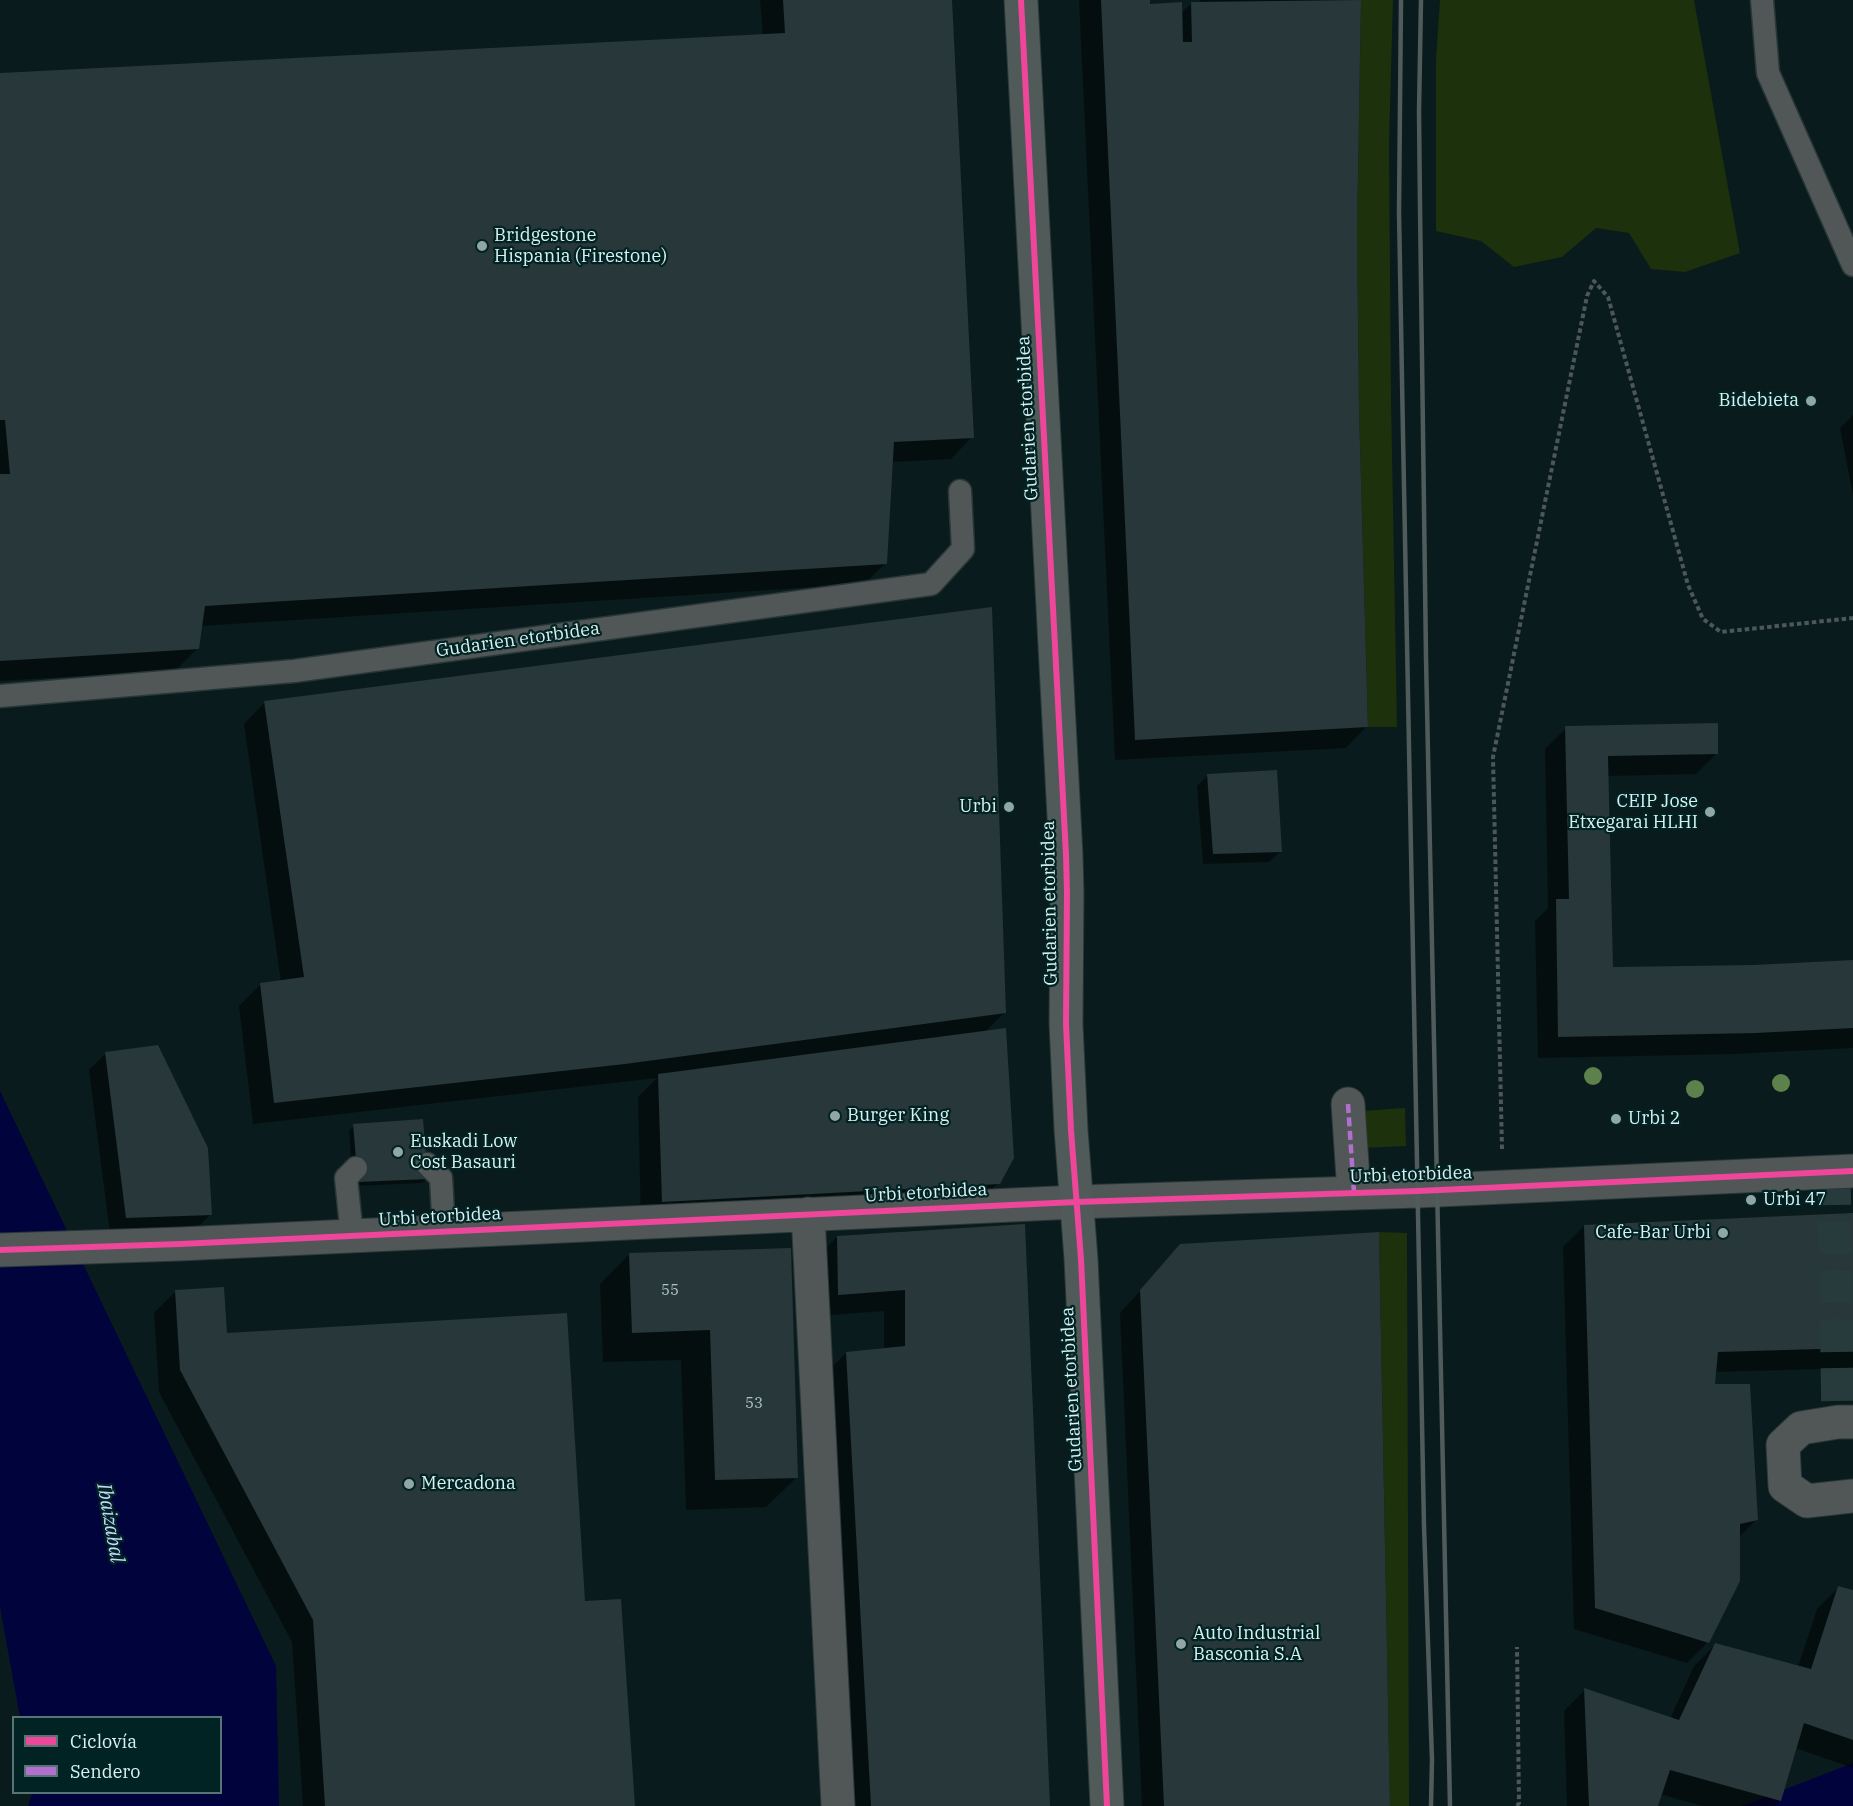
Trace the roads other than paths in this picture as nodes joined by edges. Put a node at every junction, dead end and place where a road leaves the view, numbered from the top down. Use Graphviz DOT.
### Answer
graph roads {
  1 [pos="1021,0"];
  2 [pos="1762,0"];
  3 [pos="1853,265"];
  4 [pos="960,491"];
  5 [pos="0,696"];
  6 [pos="1348,1104"];
  7 [pos="427,1164"];
  8 [pos="356,1168"];
  9 [pos="1853,1171"];
  10 [pos="1354,1193"];
  11 [pos="1076,1202"];
  12 [pos="808,1214"];
  13 [pos="444,1231"];
  14 [pos="352,1236"];
  15 [pos="0,1250"];
  16 [pos="1853,1422"];
  17 [pos="1853,1496"];
  18 [pos="838,1806"];
  19 [pos="1107,1806"];
  1 -- 11 [label="street, Gudarien etorbidea"];
  2 -- 3 [label="lane"];
  4 -- 5 [label="lane, Gudarien etorbidea"];
  6 -- 10 [label="street"];
  7 -- 13 [label="lane"];
  8 -- 14 [label="lane"];
  9 -- 10 [label="street, Urbi etorbidea"];
  10 -- 11 [label="street, Urbi etorbidea"];
  11 -- 12 [label="street, Urbi etorbidea"];
  11 -- 19 [label="street, Gudarien etorbidea"];
  12 -- 13 [label="street, Urbi etorbidea"];
  12 -- 18 [label="street"];
  13 -- 14 [label="street, Urbi etorbidea"];
  14 -- 15 [label="street, Urbi etorbidea"];
  16 -- 17 [label="street"];
}
